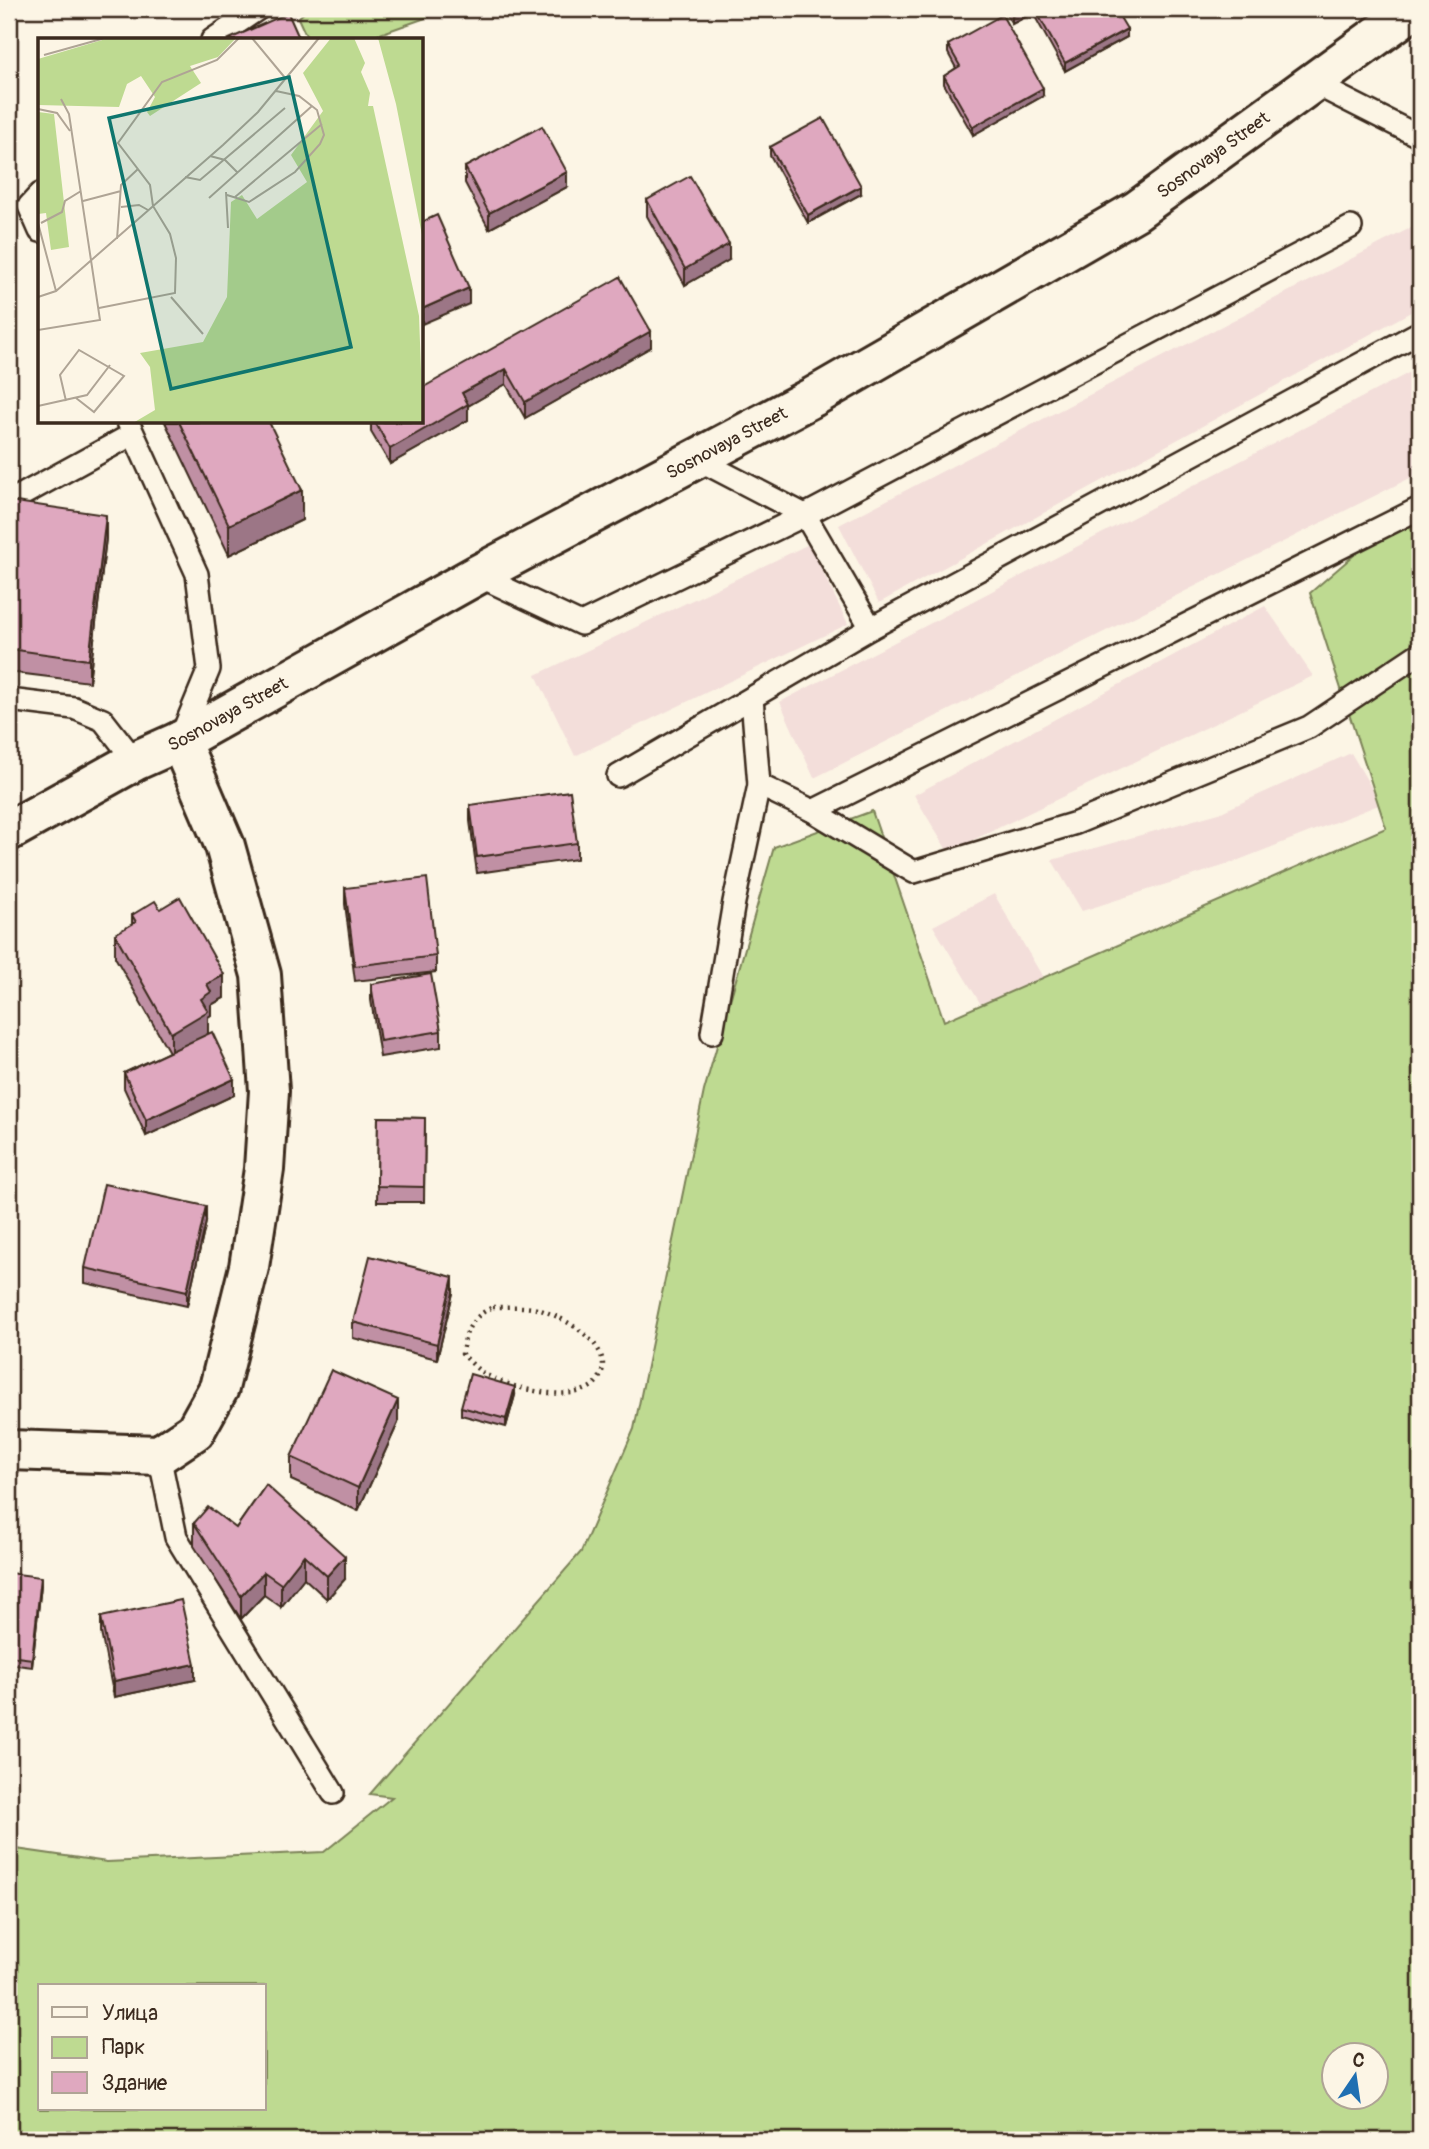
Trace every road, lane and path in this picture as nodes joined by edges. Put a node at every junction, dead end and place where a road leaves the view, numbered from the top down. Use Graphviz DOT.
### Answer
graph roads {
  1 [pos="258,9"];
  2 [pos="1409,11"];
  3 [pos="215,38"];
  4 [pos="1312,83"];
  5 [pos="1420,137"];
  6 [pos="35,200"];
  7 [pos="38,219"];
  8 [pos="1351,227"];
  9 [pos="1420,332"];
  10 [pos="130,428"];
  11 [pos="699,460"];
  12 [pos="9,502"];
  13 [pos="1420,508"];
  14 [pos="805,516"];
  15 [pos="477,575"];
  16 [pos="871,628"];
  17 [pos="1420,653"];
  18 [pos="752,698"];
  19 [pos="9,700"];
  20 [pos="180,741"];
  21 [pos="135,761"];
  22 [pos="618,776"];
  23 [pos="759,785"];
  24 [pos="813,811"];
  25 [pos="9,831"];
  26 [pos="712,1033"];
  27 [pos="545,1311"];
  28 [pos="9,1450"];
  29 [pos="159,1455"];
  30 [pos="333,1793"];
  1 -- 3 [label="lane"];
  2 -- 4 [label="street, Sosnovaya Street"];
  4 -- 5 [label="lane"];
  4 -- 11 [label="street, Sosnovaya Street"];
  6 -- 7 [label="lane"];
  8 -- 14 [label="lane"];
  9 -- 16 [label="lane"];
  10 -- 12 [label="lane"];
  10 -- 20 [label="lane"];
  11 -- 14 [label="lane"];
  11 -- 15 [label="street, Sosnovaya Street"];
  13 -- 24 [label="lane"];
  14 -- 15 [label="lane"];
  14 -- 16 [label="lane"];
  15 -- 20 [label="street, Sosnovaya Street"];
  16 -- 18 [label="lane"];
  17 -- 24 [label="lane"];
  18 -- 22 [label="lane"];
  18 -- 23 [label="lane"];
  19 -- 21 [label="lane"];
  20 -- 21 [label="street, Sosnovaya Street"];
  20 -- 29 [label="street"];
  21 -- 25 [label="street, Sosnovaya Street"];
  23 -- 24 [label="lane"];
  23 -- 26 [label="lane"];
  27 -- 27 [label="path"];
  28 -- 29 [label="street"];
  29 -- 30 [label="lane"];
}
